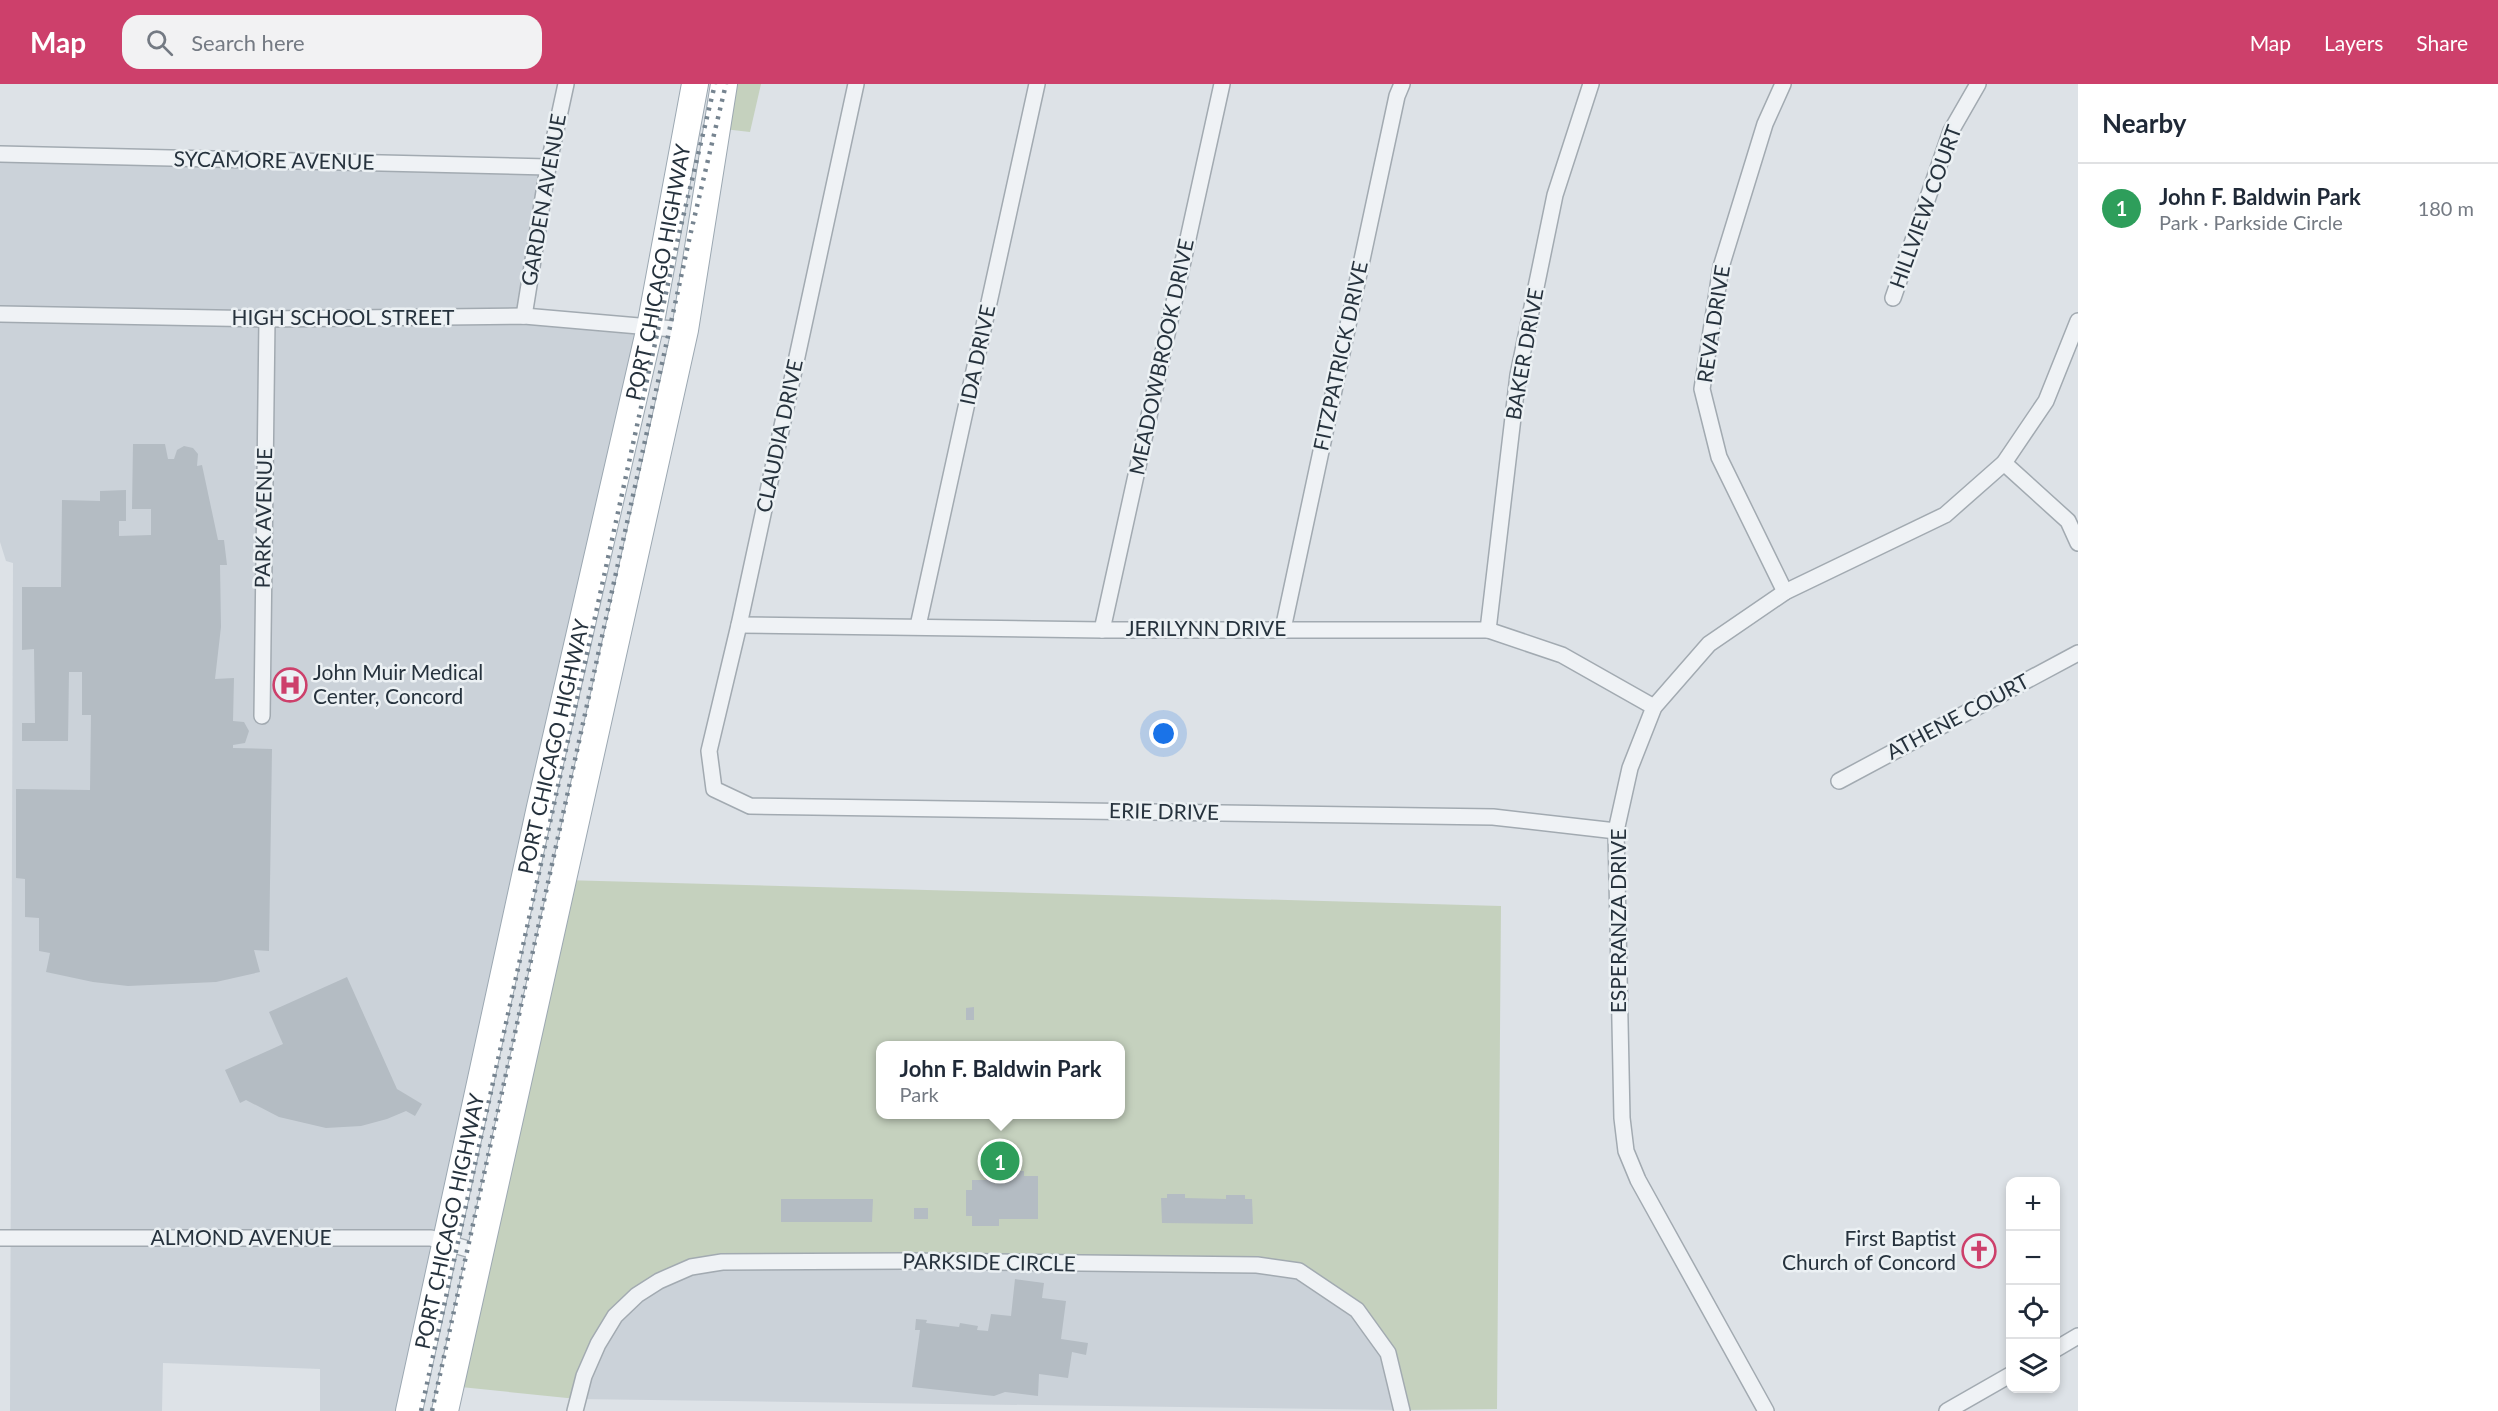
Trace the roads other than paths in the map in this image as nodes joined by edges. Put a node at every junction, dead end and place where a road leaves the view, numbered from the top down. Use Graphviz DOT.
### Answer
graph roads {
  1 [pos="566,84"];
  2 [pos="696,84"];
  3 [pos="724,84"];
  4 [pos="856,84"];
  5 [pos="1037,84"];
  6 [pos="1222,84"];
  7 [pos="1402,84"];
  8 [pos="1591,84"];
  9 [pos="1783,84"];
  10 [pos="1978,84"];
  11 [pos="0,154"];
  12 [pos="548,167"];
  13 [pos="1893,298"];
  14 [pos="0,314"];
  15 [pos="524,316"];
  16 [pos="267,319"];
  17 [pos="2078,321"];
  18 [pos="650,327"];
  19 [pos="685,330"];
  20 [pos="2004,463"];
  21 [pos="2078,543"];
  22 [pos="1785,592"];
  23 [pos="739,625"];
  24 [pos="918,626"];
  25 [pos="1282,629"];
  26 [pos="1102,630"];
  27 [pos="1488,630"];
  28 [pos="2078,653"];
  29 [pos="1654,707"];
  30 [pos="262,716"];
  31 [pos="1839,781"];
  32 [pos="714,789"];
  33 [pos="1616,831"];
  34 [pos="502,978"];
  35 [pos="537,990"];
  36 [pos="0,1238"];
  37 [pos="445,1241"];
  38 [pos="481,1253"];
  39 [pos="2078,1336"];
  40 [pos="2060,1346"];
  41 [pos="2006,1377"];
  42 [pos="409,1411"];
  43 [pos="445,1411"];
  44 [pos="575,1411"];
  45 [pos="1402,1411"];
  46 [pos="1766,1411"];
  47 [pos="1947,1411"];
  1 -- 12 [label="street, GARDEN AVENUE"];
  2 -- 18 [label="main road, PORT CHICAGO HIGHWAY"];
  3 -- 19 [label="main road, PORT CHICAGO HIGHWAY"];
  4 -- 23 [label="street, CLAUDIA DRIVE"];
  5 -- 24 [label="street, IDA DRIVE"];
  6 -- 26 [label="street, MEADOWBROOK DRIVE"];
  7 -- 25 [label="street, FITZPATRICK DRIVE"];
  8 -- 27 [label="street, BAKER DRIVE"];
  9 -- 22 [label="street, REVA DRIVE"];
  10 -- 13 [label="street, HILLVIEW COURT"];
  11 -- 12 [label="street, SYCAMORE AVENUE"];
  12 -- 15 [label="street, GARDEN AVENUE"];
  14 -- 16 [label="street, HIGH SCHOOL STREET"];
  15 -- 16 [label="street, HIGH SCHOOL STREET"];
  15 -- 18 [label="street, HIGH SCHOOL STREET"];
  16 -- 30 [label="street, PARK AVENUE"];
  17 -- 20 [label="street, ESPERANZA DRIVE"];
  18 -- 19 [label="street, HIGH SCHOOL STREET"];
  18 -- 34 [label="main road, PORT CHICAGO HIGHWAY"];
  19 -- 35 [label="main road, PORT CHICAGO HIGHWAY"];
  20 -- 21 [label="street"];
  20 -- 22 [label="street, ESPERANZA DRIVE"];
  22 -- 29 [label="street, ESPERANZA DRIVE"];
  23 -- 24 [label="street, JERILYNN DRIVE"];
  23 -- 32 [label="street, CLAUDIA DRIVE"];
  24 -- 26 [label="street, JERILYNN DRIVE"];
  25 -- 26 [label="street, JERILYNN DRIVE"];
  25 -- 27 [label="street, JERILYNN DRIVE"];
  27 -- 29 [label="street, JERILYNN DRIVE"];
  28 -- 31 [label="street, ATHENE COURT"];
  29 -- 33 [label="street, ESPERANZA DRIVE"];
  32 -- 33 [label="street, ERIE DRIVE"];
  33 -- 46 [label="street, ESPERANZA DRIVE"];
  34 -- 35 [label="main road"];
  34 -- 37 [label="main road, PORT CHICAGO HIGHWAY"];
  35 -- 38 [label="main road, PORT CHICAGO HIGHWAY"];
  36 -- 37 [label="street, ALMOND AVENUE"];
  37 -- 38 [label="street, ALMOND AVENUE"];
  37 -- 42 [label="main road, PORT CHICAGO HIGHWAY"];
  38 -- 43 [label="main road, PORT CHICAGO HIGHWAY"];
  39 -- 40 [label="street"];
  41 -- 47 [label="street"];
  44 -- 45 [label="street, PARKSIDE CIRCLE"];
}
